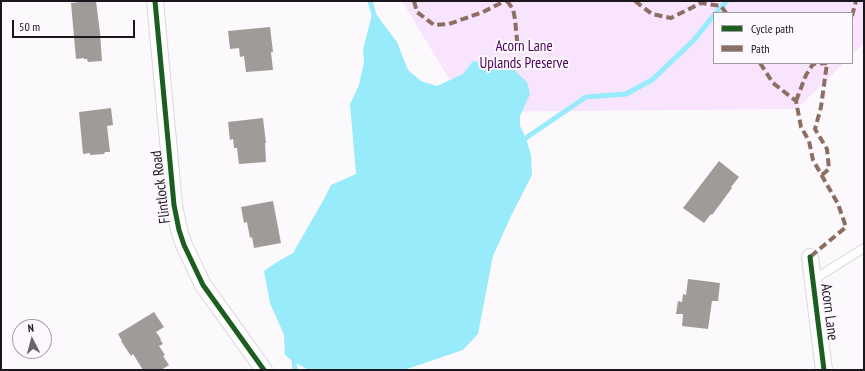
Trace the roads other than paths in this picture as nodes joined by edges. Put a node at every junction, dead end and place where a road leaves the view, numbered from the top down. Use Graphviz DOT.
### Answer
graph roads {
  1 [pos="155,1"];
  2 [pos="864,248"];
  3 [pos="810,257"];
  4 [pos="813,280"];
  5 [pos="264,370"];
  6 [pos="824,370"];
  1 -- 5 [label="street, Flintlock Road"];
  2 -- 4 [label="lane"];
  3 -- 4 [label="street, Acorn Lane"];
  4 -- 6 [label="street, Acorn Lane"];
}
